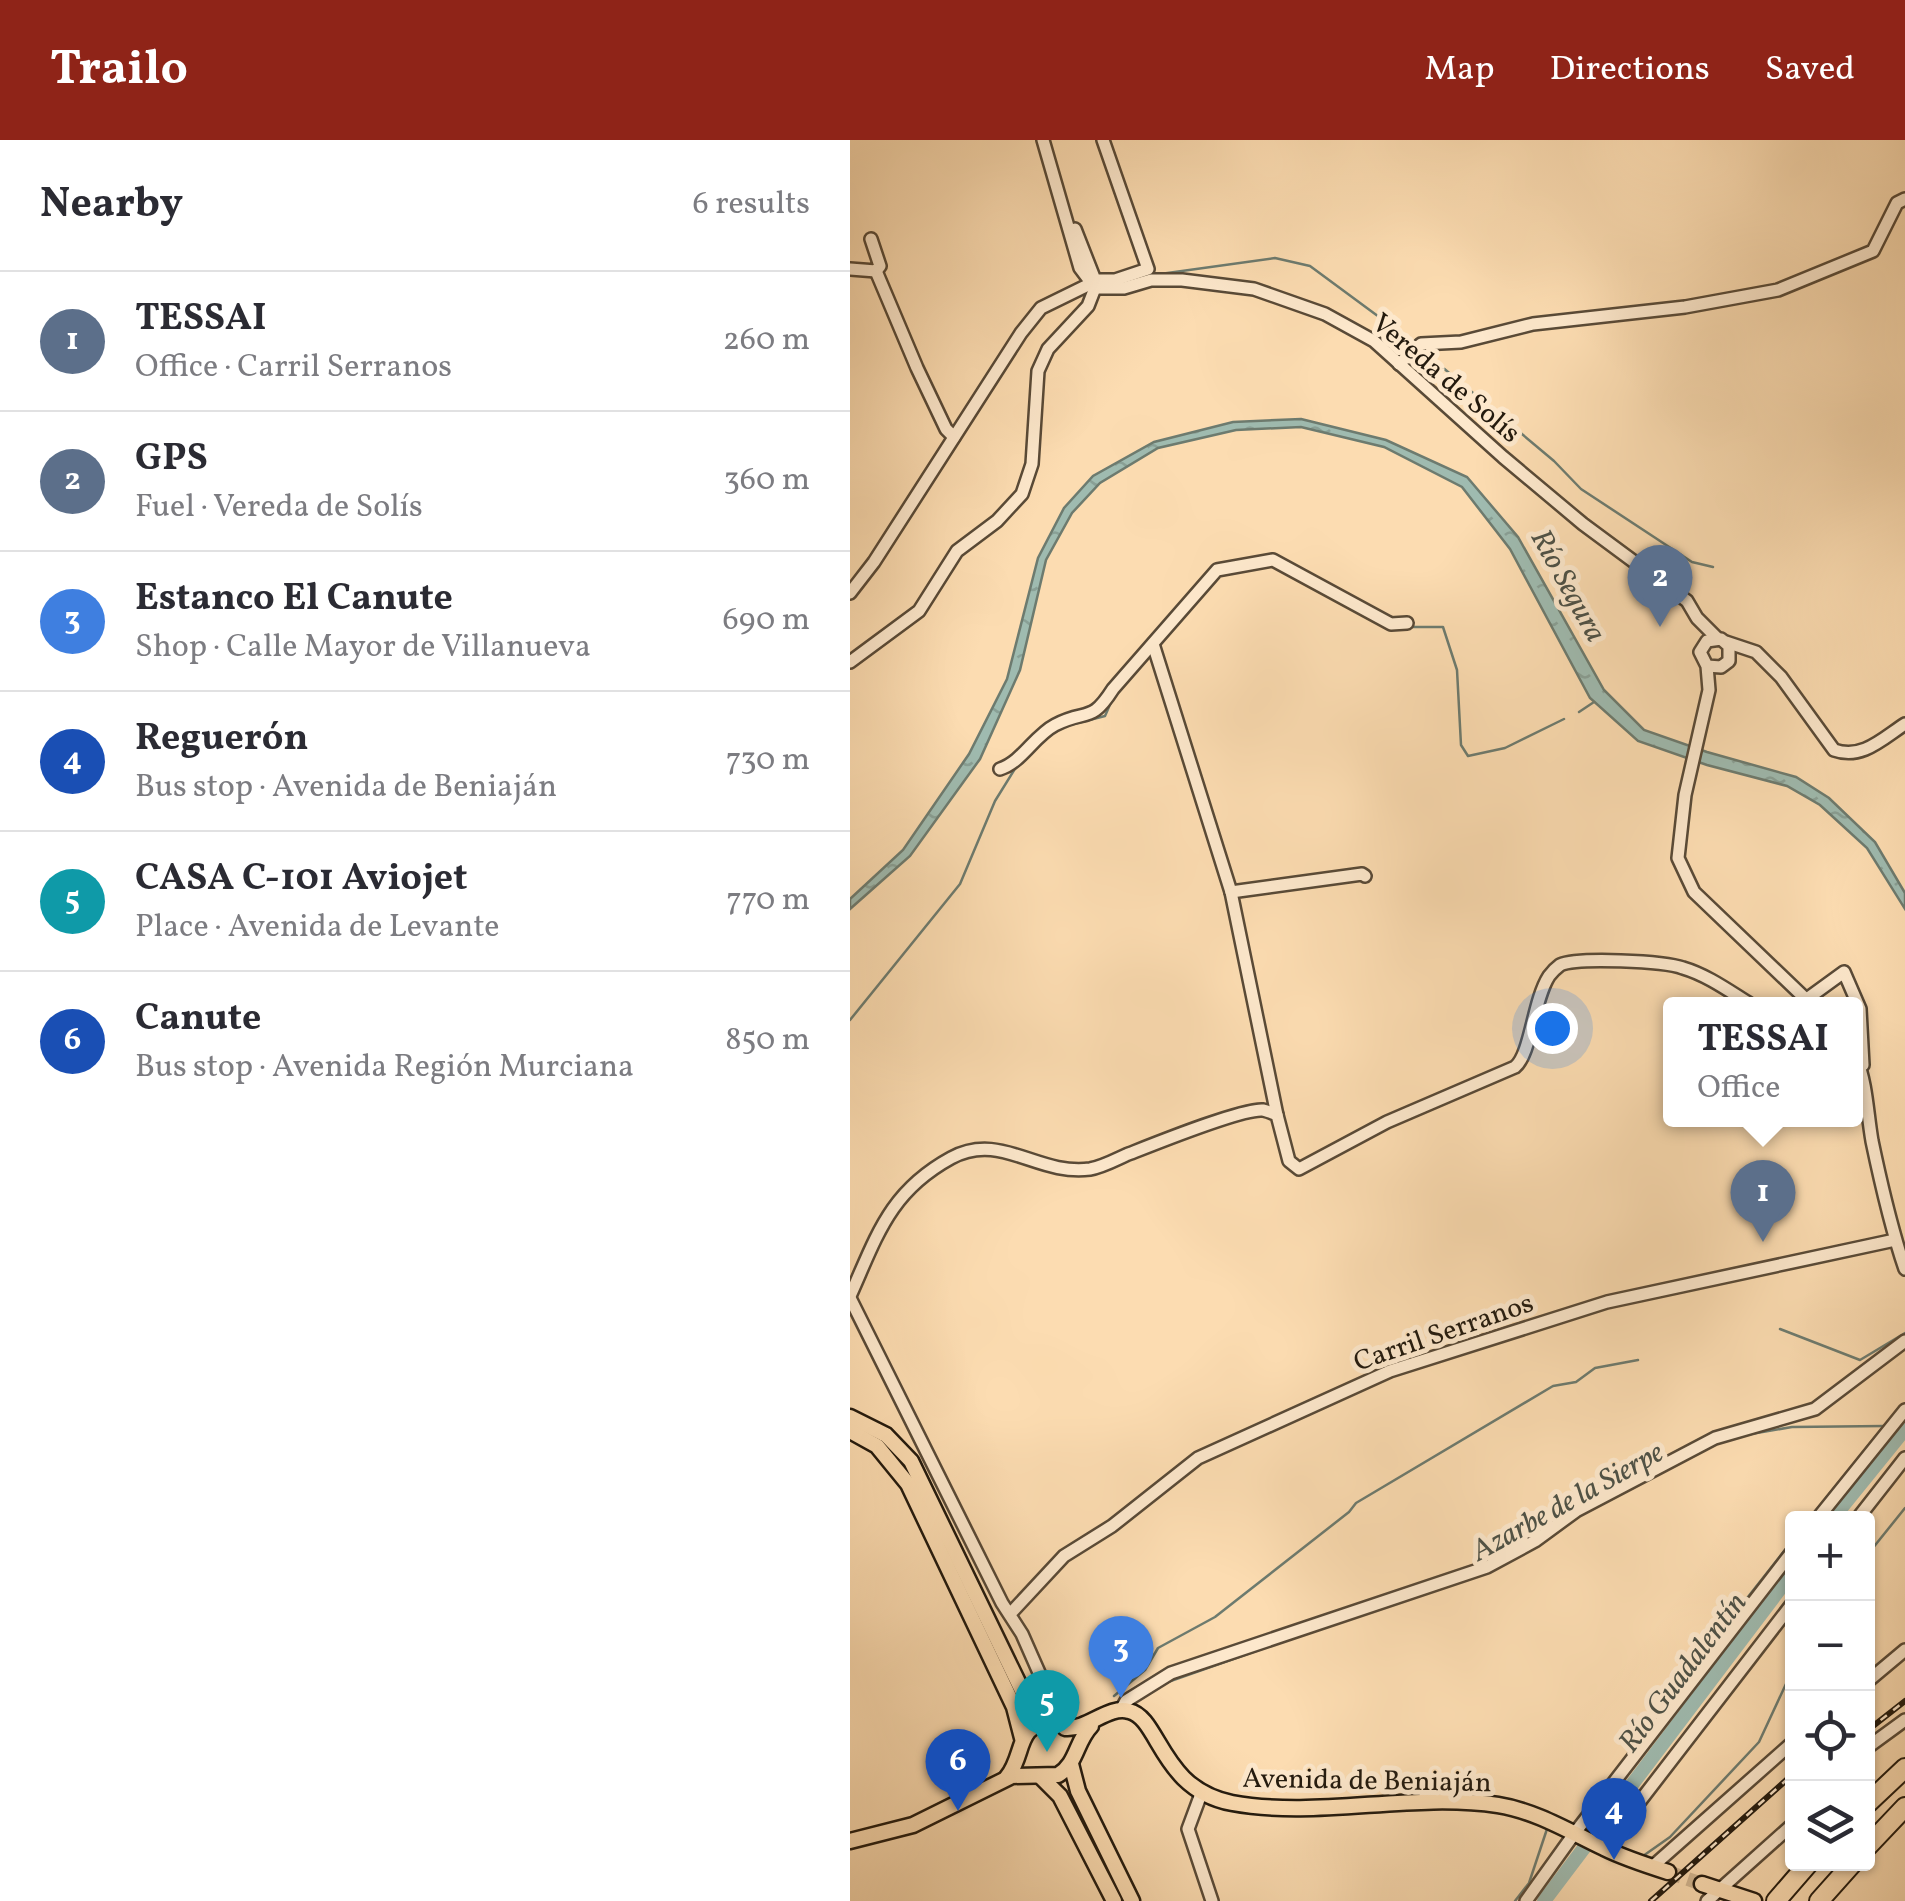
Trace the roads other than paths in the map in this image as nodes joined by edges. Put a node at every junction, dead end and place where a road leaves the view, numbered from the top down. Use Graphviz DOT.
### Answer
graph roads {
  1 [pos="1043,140"];
  2 [pos="1104,140"];
  3 [pos="1905,200"];
  4 [pos="1067,228"];
  5 [pos="872,239"];
  6 [pos="850,269"];
  7 [pos="876,271"];
  8 [pos="1093,286"];
  9 [pos="1399,364"];
  10 [pos="954,437"];
  11 [pos="850,593"];
  12 [pos="1697,618"];
  13 [pos="1406,623"];
  14 [pos="1721,640"];
  15 [pos="1153,644"];
  16 [pos="1703,644"];
  17 [pos="1756,652"];
  18 [pos="1730,656"];
  19 [pos="850,662"];
  20 [pos="1707,666"];
  21 [pos="1721,667"];
  22 [pos="1709,690"];
  23 [pos="1905,724"];
  24 [pos="1000,769"];
  25 [pos="1365,876"];
  26 [pos="1231,892"];
  27 [pos="1738,997"];
  28 [pos="1799,997"];
  29 [pos="1813,997"];
  30 [pos="1855,997"];
  31 [pos="1863,1059"];
  32 [pos="1864,1076"];
  33 [pos="1277,1115"];
  34 [pos="1895,1240"];
  35 [pos="1905,1270"];
  36 [pos="850,1297"];
  37 [pos="1905,1341"];
  38 [pos="1905,1410"];
  39 [pos="850,1417"];
  40 [pos="850,1431"];
  41 [pos="1905,1458"];
  42 [pos="1824,1511"];
  43 [pos="1863,1511"];
  44 [pos="1785,1561"];
  45 [pos="1785,1613"];
  46 [pos="1010,1614"];
  47 [pos="1905,1650"];
  48 [pos="1875,1675"];
  49 [pos="1121,1710"];
  50 [pos="1905,1720"];
  51 [pos="1097,1721"];
  52 [pos="1045,1722"];
  53 [pos="1064,1728"];
  54 [pos="1875,1742"];
  55 [pos="1021,1744"];
  56 [pos="1785,1749"];
  57 [pos="1073,1757"];
  58 [pos="1905,1768"];
  59 [pos="1038,1776"];
  60 [pos="1006,1778"];
  61 [pos="1201,1794"];
  62 [pos="1875,1796"];
  63 [pos="1905,1808"];
  64 [pos="1785,1831"];
  65 [pos="1576,1835"];
  66 [pos="1875,1839"];
  67 [pos="850,1842"];
  68 [pos="1606,1849"];
  69 [pos="1652,1867"];
  70 [pos="1802,1871"];
  71 [pos="1846,1871"];
  72 [pos="1668,1872"];
  73 [pos="1702,1884"];
  74 [pos="1718,1889"];
  75 [pos="1114,1901"];
  76 [pos="1132,1901"];
  77 [pos="1212,1901"];
  78 [pos="1526,1901"];
  79 [pos="1707,1901"];
  80 [pos="1754,1901"];
  81 [pos="1776,1901"];
  82 [pos="1819,1901"];
  1 -- 4 [label="street"];
  2 -- 4 [label="street"];
  3 -- 9 [label="street"];
  4 -- 8 [label="street"];
  5 -- 7 [label="street"];
  6 -- 7 [label="street"];
  7 -- 10 [label="street"];
  8 -- 9 [label="street, Vereda de Solís"];
  8 -- 10 [label="street, Vereda de Solís"];
  8 -- 19 [label="street"];
  9 -- 12 [label="street, Vereda de Solís"];
  10 -- 11 [label="street, Vereda de Solís"];
  12 -- 14 [label="street, Vereda de Solís"];
  12 -- 16 [label="street"];
  13 -- 15 [label="street"];
  14 -- 16 [label="street"];
  14 -- 17 [label="street"];
  14 -- 18 [label="street"];
  15 -- 24 [label="street"];
  15 -- 26 [label="street"];
  16 -- 20 [label="street"];
  17 -- 18 [label="street"];
  17 -- 23 [label="street"];
  18 -- 21 [label="street"];
  20 -- 21 [label="street"];
  20 -- 22 [label="street"];
  21 -- 22 [label="street"];
  22 -- 28 [label="street"];
  25 -- 26 [label="street"];
  26 -- 33 [label="street"];
  27 -- 33 [label="street"];
  29 -- 30 [label="street"];
  31 -- 32 [label="street"];
  32 -- 34 [label="street"];
  33 -- 36 [label="street"];
  34 -- 35 [label="street"];
  34 -- 46 [label="street, Carril Serranos"];
  36 -- 46 [label="street"];
  37 -- 49 [label="street"];
  38 -- 42 [label="street"];
  39 -- 52 [label="main road"];
  40 -- 55 [label="main road"];
  41 -- 43 [label="street"];
  44 -- 65 [label="street"];
  45 -- 68 [label="street"];
  46 -- 53 [label="street"];
  47 -- 48 [label="street"];
  49 -- 51 [label="main road"];
  49 -- 61 [label="main road, Avenida de Beniaján"];
  50 -- 54 [label="street"];
  51 -- 53 [label="main road"];
  51 -- 57 [label="main road"];
  52 -- 53 [label="main road"];
  52 -- 55 [label="main road"];
  53 -- 57 [label="main road"];
  55 -- 59 [label="main road"];
  55 -- 60 [label="main road"];
  56 -- 69 [label="street"];
  57 -- 59 [label="main road"];
  57 -- 76 [label="main road"];
  58 -- 62 [label="highway"];
  59 -- 60 [label="main road"];
  59 -- 75 [label="main road"];
  60 -- 67 [label="main road"];
  61 -- 65 [label="main road, Avenida de Beniaján"];
  61 -- 77 [label="street"];
  63 -- 66 [label="highway"];
  64 -- 74 [label="street"];
  65 -- 68 [label="main road, Avenida de Beniaján"];
  65 -- 78 [label="street"];
  68 -- 69 [label="main road, Avenida de Beniaján"];
  69 -- 72 [label="main road, Avenida de Beniaján"];
  70 -- 81 [label="highway"];
  71 -- 82 [label="highway"];
  73 -- 74 [label="main road"];
  74 -- 79 [label="street"];
  74 -- 80 [label="main road"];
}
